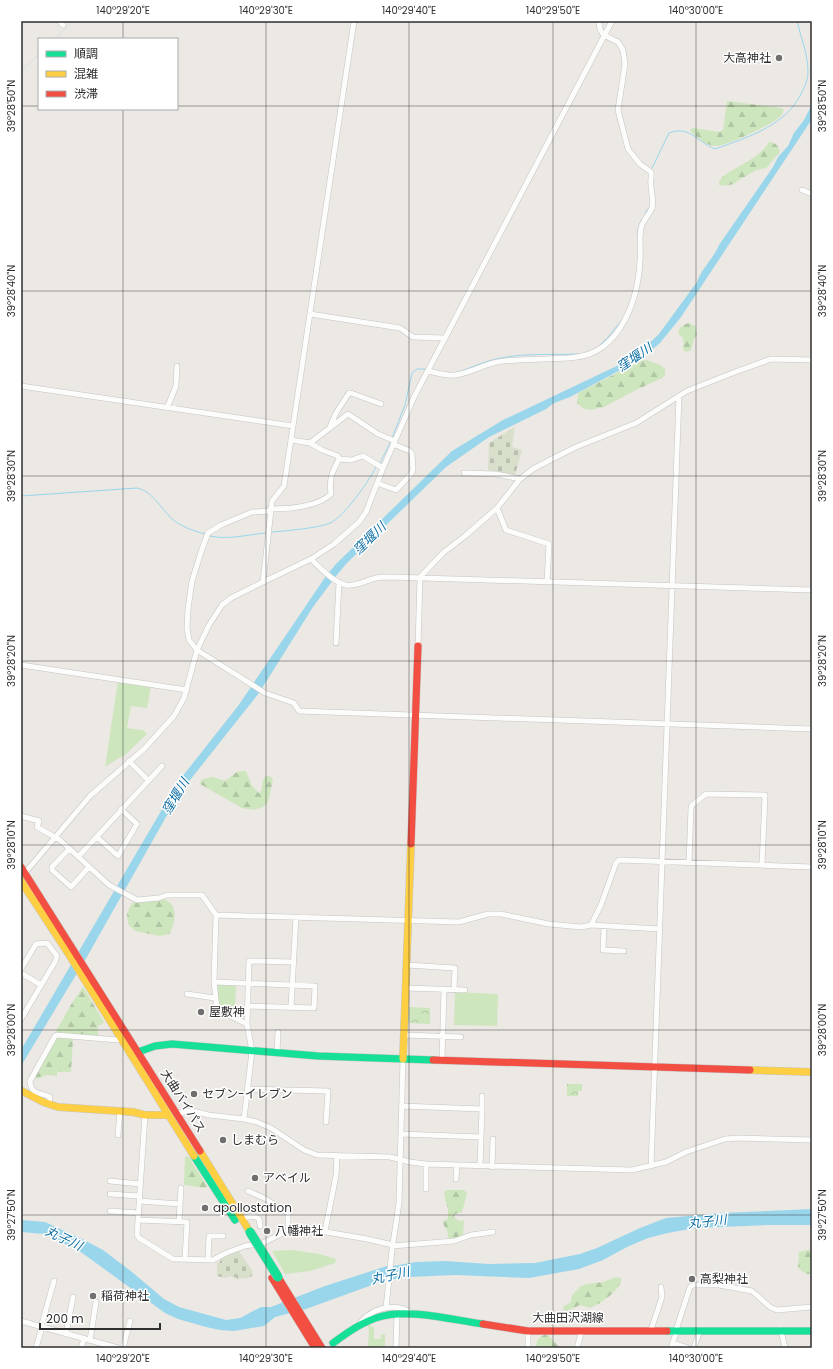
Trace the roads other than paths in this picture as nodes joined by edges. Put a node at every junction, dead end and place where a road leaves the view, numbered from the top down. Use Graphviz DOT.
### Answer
graph roads {
  1 [pos="354,21"];
  2 [pos="598,21"];
  3 [pos="612,21"];
  4 [pos="604,36"];
  5 [pos="802,190"];
  6 [pos="812,194"];
  7 [pos="310,314"];
  8 [pos="445,338"];
  9 [pos="812,360"];
  10 [pos="177,366"];
  11 [pos="429,369"];
  12 [pos="21,386"];
  13 [pos="679,396"];
  14 [pos="381,404"];
  15 [pos="167,408"];
  16 [pos="293,426"];
  17 [pos="329,428"];
  18 [pos="291,440"];
  19 [pos="393,441"];
  20 [pos="310,443"];
  21 [pos="339,459"];
  22 [pos="383,468"];
  23 [pos="464,473"];
  24 [pos="520,479"];
  25 [pos="377,483"];
  26 [pos="497,508"];
  27 [pos="270,510"];
  28 [pos="311,559"];
  29 [pos="420,577"];
  30 [pos="263,582"];
  31 [pos="339,582"];
  32 [pos="547,582"];
  33 [pos="673,585"];
  34 [pos="812,590"];
  35 [pos="336,643"];
  36 [pos="418,646"];
  37 [pos="197,650"];
  38 [pos="21,665"];
  39 [pos="187,690"];
  40 [pos="415,715"];
  41 [pos="668,724"];
  42 [pos="812,729"];
  43 [pos="129,761"];
  44 [pos="162,766"];
  45 [pos="148,780"];
  46 [pos="121,809"];
  47 [pos="21,816"];
  48 [pos="54,837"];
  49 [pos="97,837"];
  50 [pos="69,849"];
  51 [pos="78,857"];
  52 [pos="663,861"];
  53 [pos="689,862"];
  54 [pos="762,865"];
  55 [pos="89,867"];
  56 [pos="812,867"];
  57 [pos="22,875"];
  58 [pos="216,915"];
  59 [pos="296,917"];
  60 [pos="409,921"];
  61 [pos="591,926"];
  62 [pos="604,926"];
  63 [pos="660,929"];
  64 [pos="624,952"];
  65 [pos="293,962"];
  66 [pos="407,965"];
  67 [pos="21,969"];
  68 [pos="21,973"];
  69 [pos="89,981"];
  70 [pos="214,982"];
  71 [pos="248,983"];
  72 [pos="41,985"];
  73 [pos="292,985"];
  74 [pos="406,988"];
  75 [pos="444,990"];
  76 [pos="454,990"];
  77 [pos="465,990"];
  78 [pos="187,994"];
  79 [pos="216,998"];
  80 [pos="247,1006"];
  81 [pos="291,1008"];
  82 [pos="21,1018"];
  83 [pos="247,1024"];
  84 [pos="278,1032"];
  85 [pos="404,1035"];
  86 [pos="443,1036"];
  87 [pos="461,1037"];
  88 [pos="118,1040"];
  89 [pos="252,1051"];
  90 [pos="138,1052"];
  91 [pos="277,1053"];
  92 [pos="403,1059"];
  93 [pos="442,1060"];
  94 [pos="655,1067"];
  95 [pos="812,1072"];
  96 [pos="247,1089"];
  97 [pos="22,1091"];
  98 [pos="482,1096"];
  99 [pos="49,1104"];
  100 [pos="402,1106"];
  101 [pos="482,1109"];
  102 [pos="120,1111"];
  103 [pos="172,1114"];
  104 [pos="145,1115"];
  105 [pos="244,1119"];
  106 [pos="326,1122"];
  107 [pos="401,1134"];
  108 [pos="118,1136"];
  109 [pos="481,1137"];
  110 [pos="493,1139"];
  111 [pos="812,1140"];
  112 [pos="337,1155"];
  113 [pos="400,1160"];
  114 [pos="426,1164"];
  115 [pos="457,1165"];
  116 [pos="480,1166"];
  117 [pos="651,1166"];
  118 [pos="492,1167"];
  119 [pos="456,1179"];
  120 [pos="110,1181"];
  121 [pos="140,1184"];
  122 [pos="181,1188"];
  123 [pos="426,1189"];
  124 [pos="248,1191"];
  125 [pos="110,1194"];
  126 [pos="139,1199"];
  127 [pos="180,1204"];
  128 [pos="110,1211"];
  129 [pos="138,1214"];
  130 [pos="242,1219"];
  131 [pos="138,1220"];
  132 [pos="179,1222"];
  133 [pos="260,1226"];
  134 [pos="290,1231"];
  135 [pos="325,1232"];
  136 [pos="492,1232"];
  137 [pos="247,1233"];
  138 [pos="223,1236"];
  139 [pos="392,1247"];
  140 [pos="185,1259"];
  141 [pos="208,1260"];
  142 [pos="54,1281"];
  143 [pos="661,1287"];
  144 [pos="73,1297"];
  145 [pos="96,1302"];
  146 [pos="386,1306"];
  147 [pos="812,1308"];
  148 [pos="397,1314"];
  149 [pos="412,1314"];
  150 [pos="130,1320"];
  151 [pos="21,1321"];
  152 [pos="42,1327"];
  153 [pos="357,1328"];
  154 [pos="582,1330"];
  155 [pos="651,1330"];
  156 [pos="677,1330"];
  157 [pos="700,1330"];
  158 [pos="781,1330"];
  159 [pos="528,1331"];
  160 [pos="812,1331"];
  161 [pos="66,1334"];
  162 [pos="87,1340"];
  163 [pos="335,1346"];
  164 [pos="672,1346"];
  165 [pos="36,1348"];
  166 [pos="81,1348"];
  167 [pos="118,1348"];
  168 [pos="123,1348"];
  169 [pos="315,1348"];
  170 [pos="323,1348"];
  171 [pos="396,1348"];
  172 [pos="528,1348"];
  173 [pos="577,1348"];
  174 [pos="688,1348"];
  175 [pos="694,1348"];
  176 [pos="785,1348"];
  1 -- 7 [label="street"];
  2 -- 4 [label="street"];
  3 -- 4 [label="street"];
  4 -- 8 [label="street"];
  4 -- 11 [label="street"];
  5 -- 6 [label="street"];
  7 -- 8 [label="street"];
  7 -- 16 [label="street"];
  8 -- 11 [label="street"];
  9 -- 13 [label="street"];
  10 -- 15 [label="street"];
  11 -- 19 [label="street"];
  12 -- 15 [label="street"];
  13 -- 24 [label="street"];
  13 -- 33 [label="street"];
  14 -- 17 [label="street"];
  15 -- 16 [label="street"];
  16 -- 18 [label="street"];
  17 -- 19 [label="street"];
  17 -- 20 [label="street"];
  18 -- 20 [label="street"];
  18 -- 27 [label="street"];
  19 -- 22 [label="street"];
  19 -- 25 [label="street"];
  20 -- 21 [label="street"];
  21 -- 22 [label="street"];
  21 -- 27 [label="street"];
  22 -- 25 [label="street"];
  23 -- 24 [label="street"];
  24 -- 26 [label="street"];
  25 -- 28 [label="street"];
  26 -- 29 [label="street"];
  26 -- 32 [label="street"];
  27 -- 30 [label="street"];
  27 -- 37 [label="street"];
  28 -- 30 [label="street"];
  28 -- 31 [label="street"];
  29 -- 31 [label="street"];
  29 -- 32 [label="street"];
  29 -- 36 [label="street"];
  30 -- 37 [label="street"];
  31 -- 35 [label="street"];
  32 -- 33 [label="street"];
  33 -- 34 [label="street"];
  33 -- 41 [label="street"];
  36 -- 40 [label="main road"];
  37 -- 39 [label="street"];
  37 -- 40 [label="street"];
  38 -- 39 [label="street"];
  39 -- 43 [label="street"];
  40 -- 41 [label="street"];
  40 -- 60 [label="main road"];
  41 -- 42 [label="street"];
  41 -- 52 [label="street"];
  43 -- 45 [label="street"];
  43 -- 48 [label="street"];
  44 -- 45 [label="street"];
  45 -- 46 [label="street"];
  46 -- 49 [label="street"];
  46 -- 49 [label="street"];
  47 -- 48 [label="street"];
  48 -- 50 [label="street"];
  48 -- 57 [label="street"];
  49 -- 51 [label="street"];
  50 -- 51 [label="street"];
  50 -- 55 [label="street"];
  51 -- 55 [label="street"];
  52 -- 53 [label="street"];
  52 -- 61 [label="street"];
  52 -- 63 [label="street"];
  53 -- 54 [label="street"];
  53 -- 54 [label="street"];
  54 -- 56 [label="street"];
  55 -- 58 [label="street"];
  57 -- 69 [label="main road, 大曲バイパス"];
  58 -- 59 [label="street"];
  58 -- 70 [label="street"];
  59 -- 60 [label="street"];
  59 -- 65 [label="street"];
  60 -- 61 [label="street"];
  60 -- 66 [label="main road"];
  61 -- 62 [label="street"];
  62 -- 63 [label="street"];
  62 -- 64 [label="street"];
  63 -- 94 [label="street"];
  65 -- 71 [label="street"];
  65 -- 73 [label="street"];
  66 -- 74 [label="main road"];
  66 -- 76 [label="street"];
  67 -- 72 [label="street"];
  68 -- 72 [label="street"];
  69 -- 90 [label="main road, 大曲バイパス"];
  69 -- 103 [label="main road, 大曲バイパス"];
  70 -- 71 [label="street"];
  70 -- 79 [label="street"];
  71 -- 73 [label="street"];
  71 -- 80 [label="street"];
  72 -- 82 [label="street"];
  73 -- 81 [label="street"];
  73 -- 81 [label="street"];
  74 -- 75 [label="street"];
  74 -- 85 [label="main road"];
  75 -- 76 [label="street"];
  75 -- 86 [label="street"];
  76 -- 77 [label="street"];
  78 -- 79 [label="street"];
  79 -- 83 [label="street"];
  80 -- 81 [label="street"];
  80 -- 83 [label="street"];
  83 -- 89 [label="street"];
  84 -- 91 [label="street"];
  85 -- 86 [label="street"];
  85 -- 92 [label="main road"];
  86 -- 87 [label="street"];
  86 -- 93 [label="street"];
  88 -- 99 [label="street"];
  89 -- 90 [label="main road"];
  89 -- 91 [label="main road"];
  89 -- 96 [label="street"];
  90 -- 103 [label="main road, 大曲バイパス"];
  91 -- 92 [label="main road"];
  92 -- 93 [label="main road"];
  92 -- 100 [label="street"];
  93 -- 94 [label="main road"];
  94 -- 95 [label="main road"];
  94 -- 117 [label="street"];
  96 -- 105 [label="street"];
  96 -- 106 [label="street"];
  97 -- 99 [label="main road"];
  98 -- 101 [label="street"];
  99 -- 102 [label="main road"];
  100 -- 101 [label="street"];
  100 -- 107 [label="street"];
  101 -- 109 [label="street"];
  102 -- 104 [label="main road"];
  102 -- 108 [label="street"];
  103 -- 104 [label="main road"];
  103 -- 105 [label="street"];
  103 -- 130 [label="main road, 大曲バイパス"];
  103 -- 137 [label="main road, 大曲バイパス"];
  104 -- 121 [label="street"];
  105 -- 112 [label="street"];
  107 -- 109 [label="street"];
  107 -- 113 [label="street"];
  109 -- 116 [label="street"];
  110 -- 118 [label="street"];
  111 -- 117 [label="street"];
  112 -- 113 [label="street"];
  112 -- 135 [label="street"];
  113 -- 114 [label="street"];
  113 -- 139 [label="street"];
  114 -- 115 [label="street"];
  114 -- 123 [label="street"];
  115 -- 116 [label="street"];
  115 -- 119 [label="street"];
  116 -- 118 [label="street"];
  117 -- 118 [label="street"];
  120 -- 121 [label="street"];
  121 -- 126 [label="street"];
  122 -- 127 [label="street"];
  124 -- 134 [label="street"];
  125 -- 126 [label="street"];
  126 -- 127 [label="street"];
  126 -- 129 [label="street"];
  127 -- 132 [label="street"];
  128 -- 129 [label="street"];
  129 -- 131 [label="street"];
  130 -- 133 [label="street"];
  130 -- 137 [label="main road, 大曲バイパス"];
  131 -- 132 [label="street"];
  131 -- 140 [label="street"];
  132 -- 140 [label="street"];
  134 -- 135 [label="street"];
  134 -- 141 [label="street"];
  135 -- 139 [label="street"];
  136 -- 139 [label="street"];
  137 -- 169 [label="main road, 大曲バイパス"];
  137 -- 170 [label="main road, 大曲バイパス, bridge"];
  138 -- 141 [label="street"];
  139 -- 146 [label="street"];
  140 -- 141 [label="street"];
  142 -- 152 [label="street"];
  143 -- 155 [label="street"];
  144 -- 161 [label="street"];
  145 -- 162 [label="street"];
  146 -- 149 [label="street"];
  146 -- 153 [label="street"];
  147 -- 156 [label="street"];
  148 -- 149 [label="main road, 大曲田沢湖線"];
  148 -- 153 [label="main road, 大曲田沢湖線"];
  148 -- 171 [label="street"];
  149 -- 159 [label="main road, 大曲田沢湖線"];
  150 -- 168 [label="street"];
  151 -- 152 [label="street"];
  152 -- 161 [label="street"];
  152 -- 165 [label="street"];
  153 -- 163 [label="main road, 大曲田沢湖線"];
  154 -- 155 [label="main road, 大曲田沢湖線"];
  154 -- 159 [label="main road, 大曲田沢湖線"];
  154 -- 173 [label="street"];
  155 -- 156 [label="main road, 大曲田沢湖線"];
  156 -- 157 [label="main road, 大曲田沢湖線"];
  156 -- 164 [label="street"];
  157 -- 158 [label="main road, 大曲田沢湖線"];
  157 -- 175 [label="street"];
  158 -- 160 [label="main road, 大曲田沢湖線"];
  158 -- 176 [label="street"];
  159 -- 172 [label="street"];
  161 -- 162 [label="street"];
  162 -- 166 [label="street"];
  162 -- 167 [label="street"];
  163 -- 170 [label="street"];
  164 -- 174 [label="street"];
}
